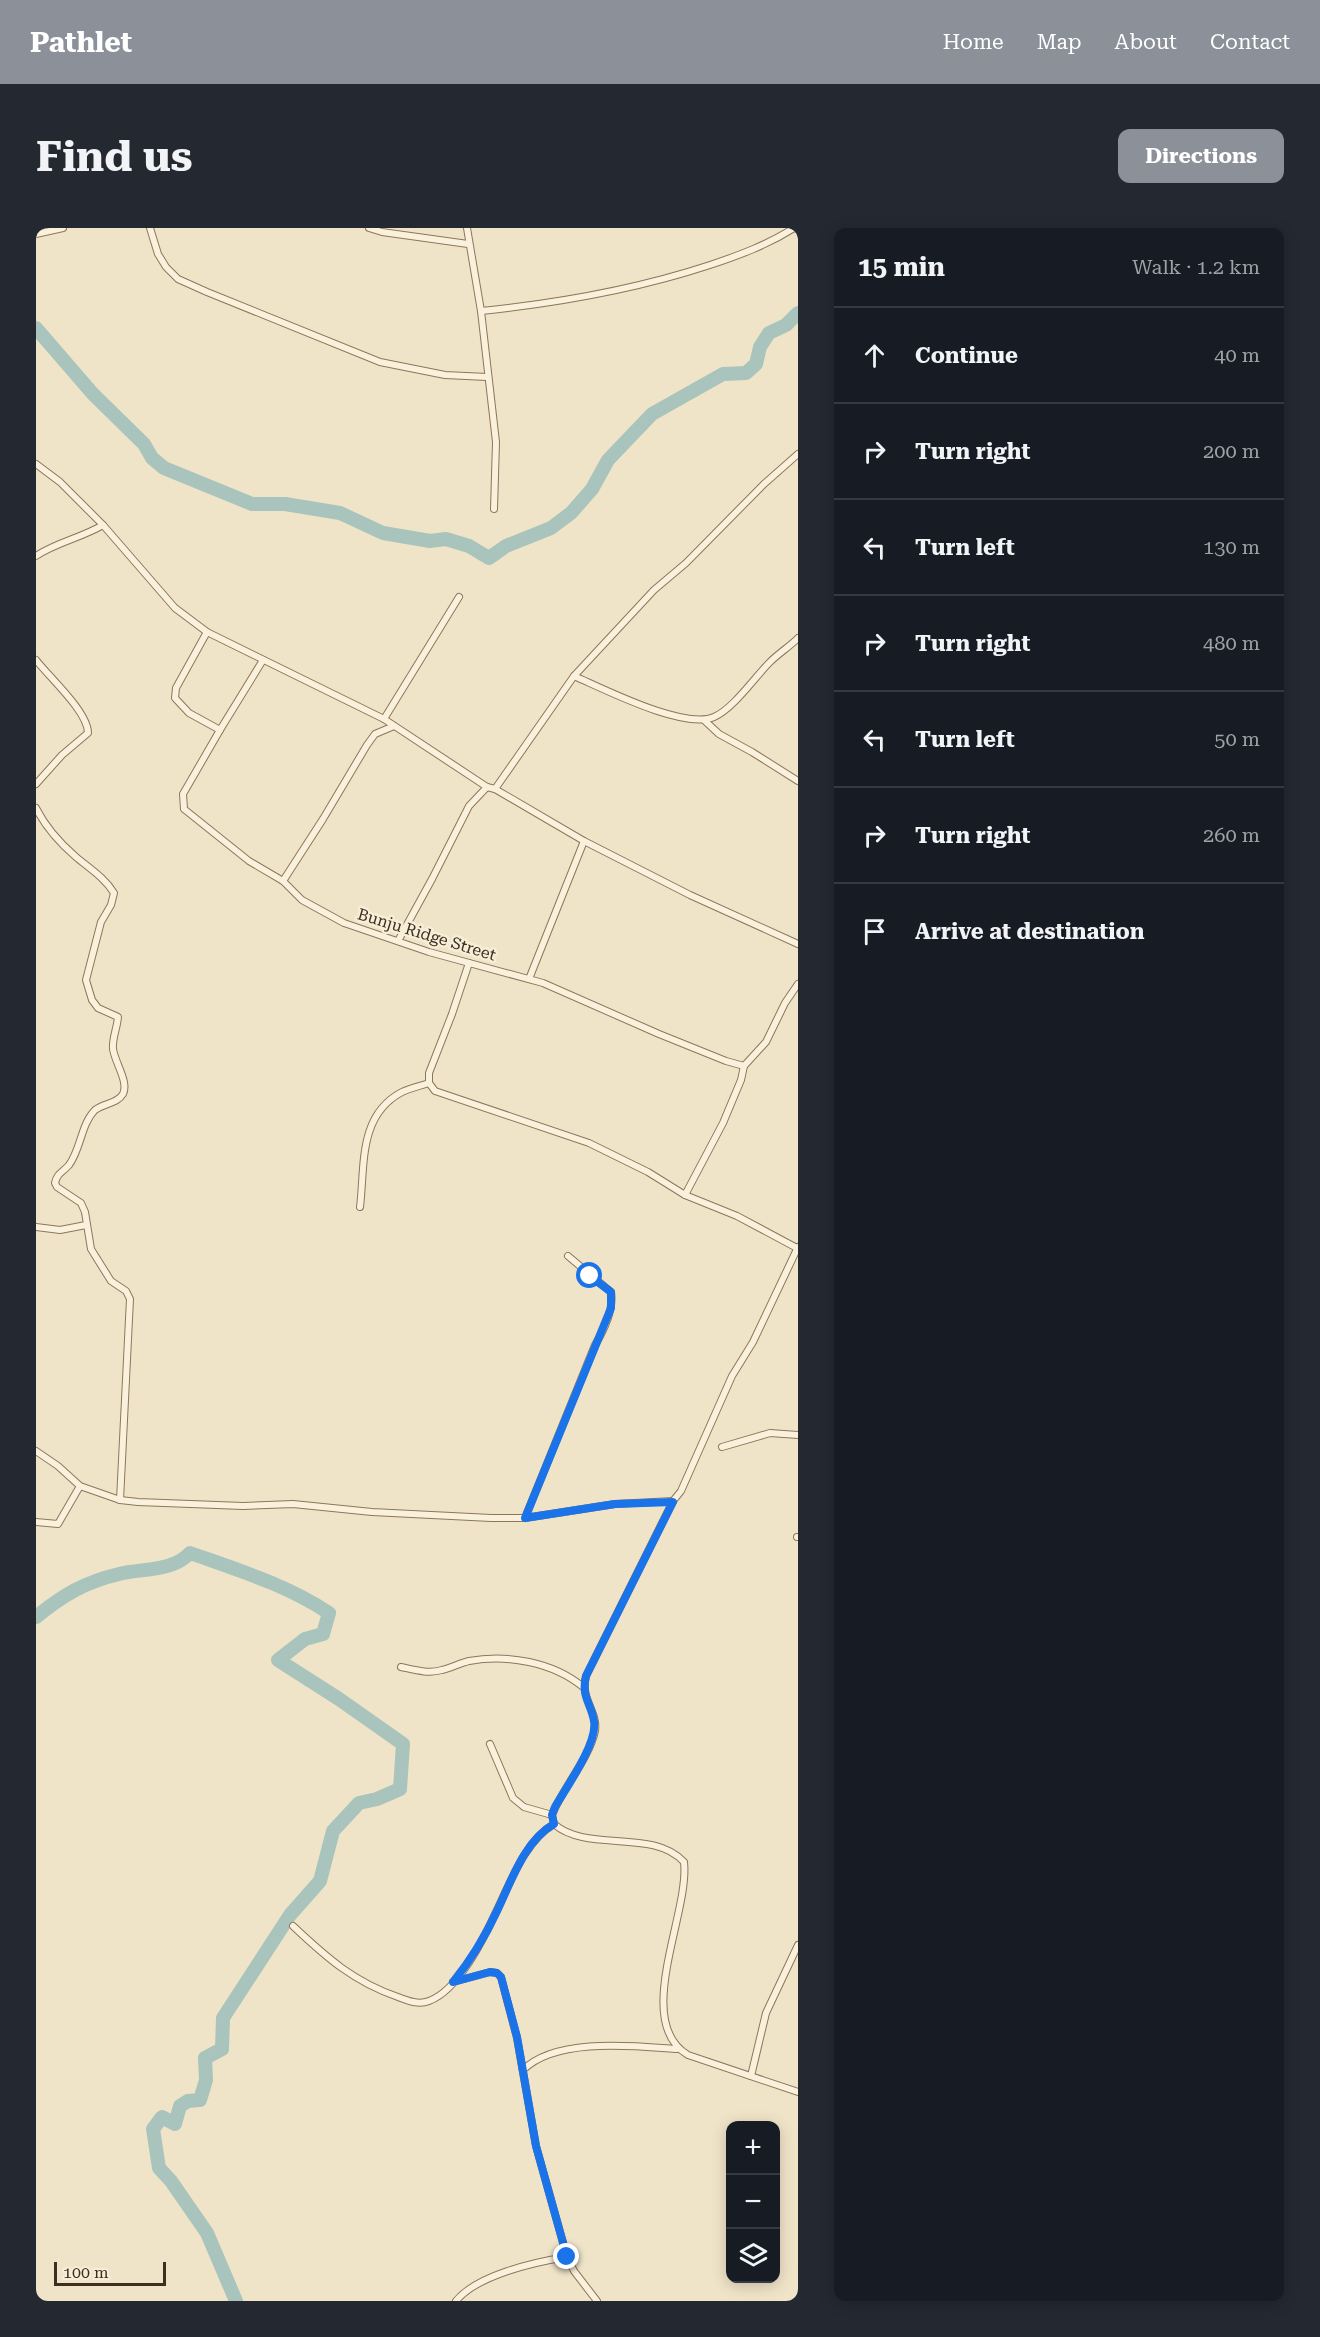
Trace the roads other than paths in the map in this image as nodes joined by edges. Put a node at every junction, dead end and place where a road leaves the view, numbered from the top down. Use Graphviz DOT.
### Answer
graph roads {
  1 [pos="63,228"];
  2 [pos="150,228"];
  3 [pos="369,228"];
  4 [pos="467,228"];
  5 [pos="794,228"];
  6 [pos="36,234"];
  7 [pos="468,244"];
  8 [pos="481,310"];
  9 [pos="487,377"];
  10 [pos="798,454"];
  11 [pos="36,464"];
  12 [pos="494,508"];
  13 [pos="103,525"];
  14 [pos="36,556"];
  15 [pos="459,597"];
  16 [pos="207,632"];
  17 [pos="798,638"];
  18 [pos="36,660"];
  19 [pos="263,660"];
  20 [pos="574,676"];
  21 [pos="384,719"];
  22 [pos="705,720"];
  23 [pos="393,726"];
  24 [pos="220,730"];
  25 [pos="798,781"];
  26 [pos="36,784"];
  27 [pos="487,787"];
  28 [pos="495,789"];
  29 [pos="36,808"];
  30 [pos="584,841"];
  31 [pos="283,881"];
  32 [pos="398,941"];
  33 [pos="798,944"];
  34 [pos="469,963"];
  35 [pos="529,979"];
  36 [pos="798,984"];
  37 [pos="744,1066"];
  38 [pos="429,1083"];
  39 [pos="685,1195"];
  40 [pos="360,1207"];
  41 [pos="86,1225"];
  42 [pos="36,1227"];
  43 [pos="798,1248"];
  44 [pos="568,1256"];
  45 [pos="798,1435"];
  46 [pos="722,1447"];
  47 [pos="36,1451"];
  48 [pos="80,1486"];
  49 [pos="120,1500"];
  50 [pos="673,1502"];
  51 [pos="525,1518"];
  52 [pos="36,1522"];
  53 [pos="401,1667"];
  54 [pos="583,1687"];
  55 [pos="490,1744"];
  56 [pos="552,1815"];
  57 [pos="554,1824"];
  58 [pos="293,1926"];
  59 [pos="798,1945"];
  60 [pos="796,1958"];
  61 [pos="453,1982"];
  62 [pos="677,2049"];
  63 [pos="523,2070"];
  64 [pos="751,2076"];
  65 [pos="798,2092"];
  66 [pos="567,2257"];
  67 [pos="456,2301"];
  68 [pos="597,2301"];
  1 -- 6 [label="street"];
  2 -- 9 [label="street"];
  3 -- 7 [label="street"];
  4 -- 7 [label="street"];
  5 -- 8 [label="street"];
  7 -- 8 [label="street"];
  8 -- 9 [label="street"];
  9 -- 12 [label="street"];
  10 -- 20 [label="street"];
  11 -- 13 [label="street"];
  13 -- 14 [label="street"];
  13 -- 16 [label="street"];
  15 -- 21 [label="street"];
  16 -- 19 [label="street"];
  16 -- 24 [label="street"];
  17 -- 22 [label="street"];
  18 -- 26 [label="street"];
  19 -- 21 [label="street"];
  19 -- 24 [label="street, Bunju Ridge Street"];
  20 -- 22 [label="street"];
  20 -- 28 [label="street"];
  21 -- 23 [label="street"];
  22 -- 25 [label="street"];
  23 -- 27 [label="street"];
  23 -- 31 [label="street"];
  24 -- 31 [label="street, Bunju Ridge Street"];
  27 -- 28 [label="street"];
  27 -- 32 [label="street"];
  28 -- 30 [label="street"];
  29 -- 41 [label="street"];
  30 -- 33 [label="street"];
  30 -- 35 [label="street"];
  31 -- 32 [label="street, Bunju Ridge Street"];
  32 -- 34 [label="street, Bunju Ridge Street"];
  34 -- 35 [label="street, Bunju Ridge Street"];
  34 -- 38 [label="street"];
  35 -- 37 [label="street, Bunju Ridge Street"];
  36 -- 37 [label="street"];
  37 -- 39 [label="street"];
  38 -- 39 [label="street"];
  38 -- 40 [label="street"];
  39 -- 43 [label="street"];
  41 -- 42 [label="street"];
  41 -- 49 [label="street"];
  43 -- 50 [label="street"];
  44 -- 51 [label="street"];
  45 -- 46 [label="street"];
  47 -- 48 [label="street"];
  48 -- 49 [label="street"];
  48 -- 52 [label="street"];
  49 -- 51 [label="street"];
  50 -- 51 [label="street"];
  50 -- 54 [label="street"];
  53 -- 54 [label="street"];
  54 -- 56 [label="street"];
  55 -- 56 [label="street"];
  56 -- 57 [label="street"];
  57 -- 61 [label="street"];
  57 -- 62 [label="street"];
  58 -- 61 [label="street"];
  59 -- 60 [label="street"];
  60 -- 64 [label="street"];
  61 -- 63 [label="street"];
  62 -- 63 [label="street"];
  62 -- 64 [label="street"];
  63 -- 66 [label="street"];
  64 -- 65 [label="street"];
  66 -- 67 [label="street"];
  66 -- 68 [label="street"];
}
